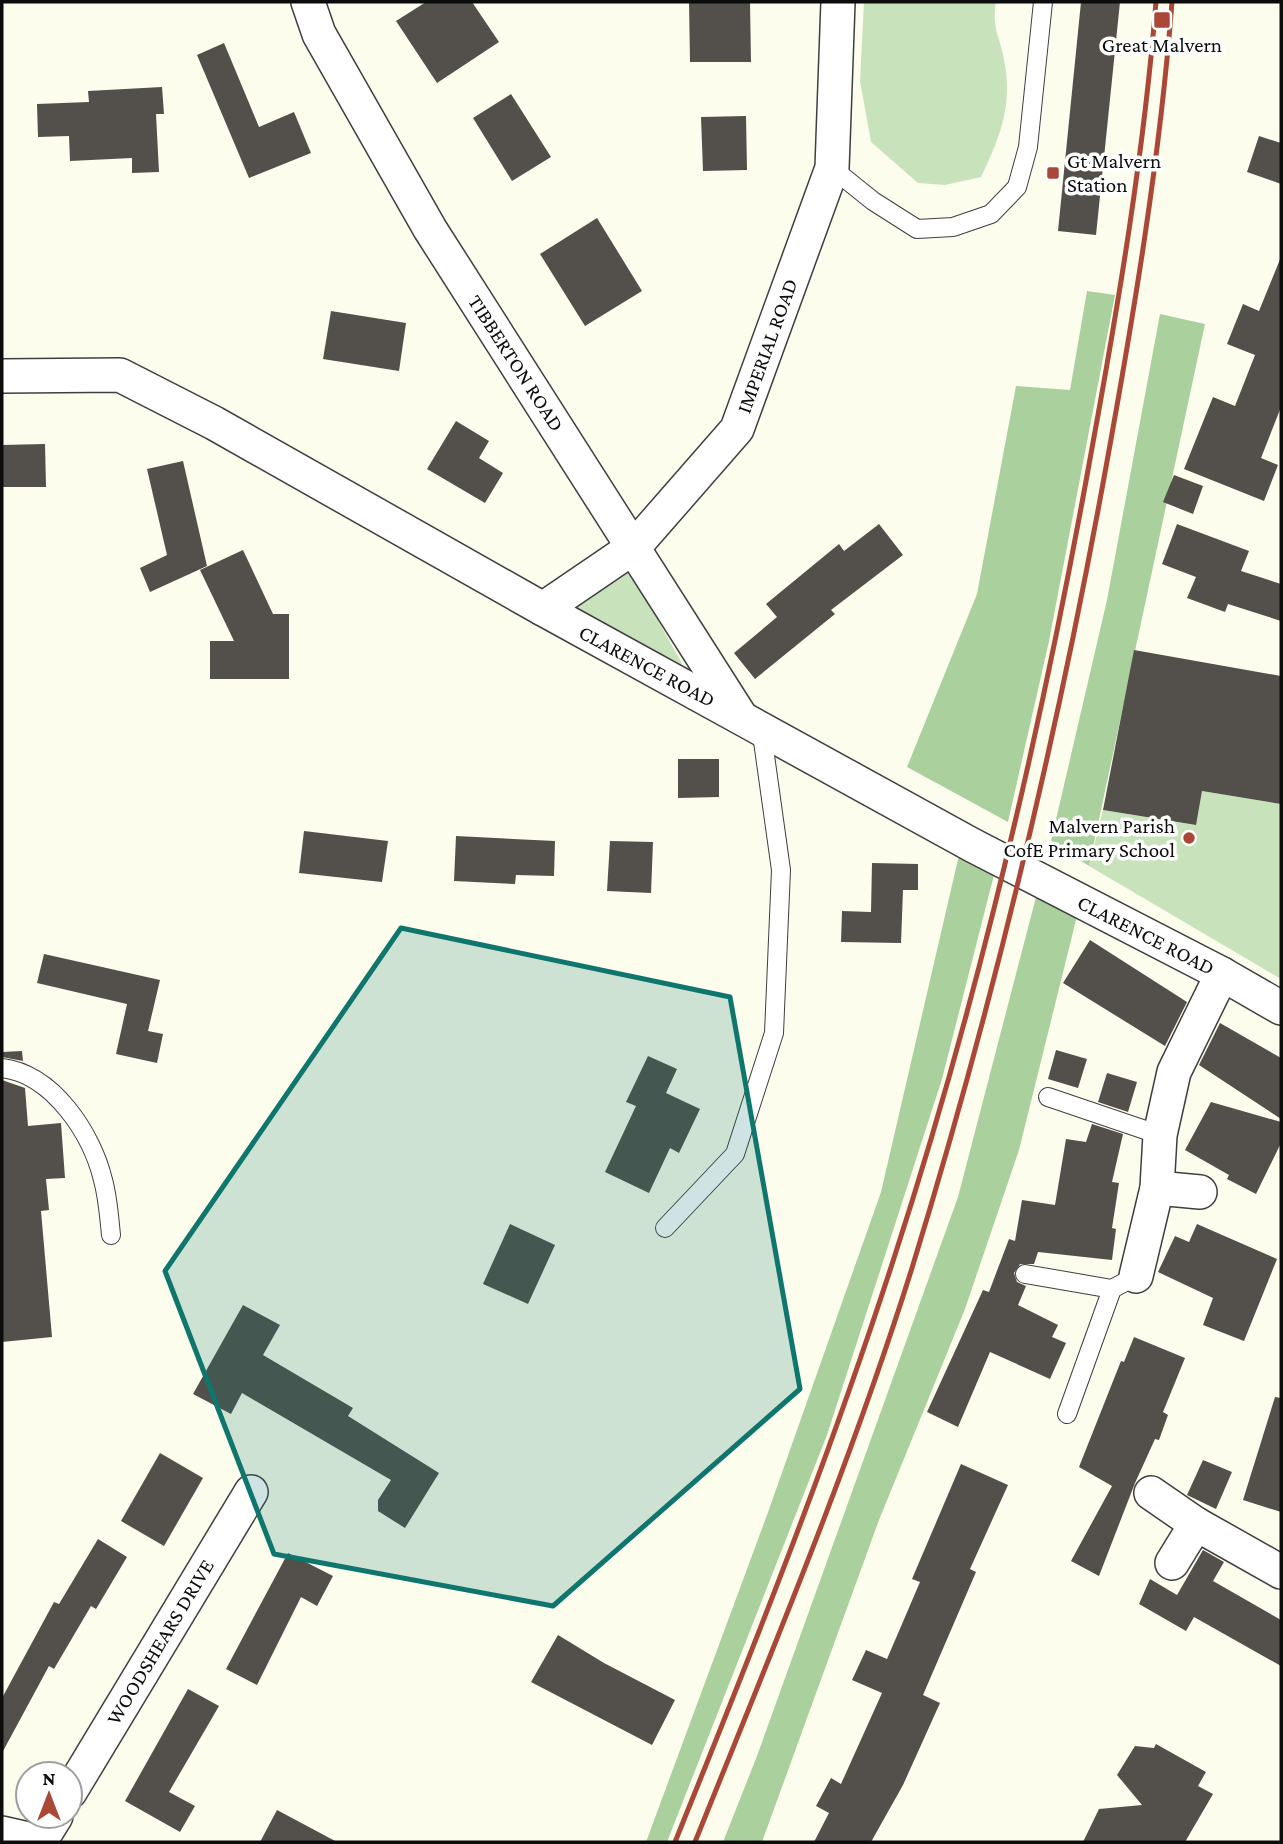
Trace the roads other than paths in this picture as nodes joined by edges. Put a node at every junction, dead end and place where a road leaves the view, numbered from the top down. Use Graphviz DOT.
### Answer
graph roads {
  1 [pos="308,2"];
  2 [pos="838,2"];
  3 [pos="1043,2"];
  4 [pos="832,168"];
  5 [pos="2,376"];
  6 [pos="634,547"];
  7 [pos="543,609"];
  8 [pos="751,722"];
  9 [pos="1222,974"];
  10 [pos="1281,1008"];
  11 [pos="2,1068"];
  12 [pos="1048,1097"];
  13 [pos="1160,1135"];
  14 [pos="1157,1188"];
  15 [pos="1200,1192"];
  16 [pos="665,1228"];
  17 [pos="111,1235"];
  18 [pos="1025,1275"];
  19 [pos="1124,1283"];
  20 [pos="1068,1414"];
  21 [pos="251,1492"];
  22 [pos="1151,1493"];
  23 [pos="1196,1524"];
  24 [pos="1172,1563"];
  25 [pos="1281,1572"];
  26 [pos="84,1769"];
  27 [pos="2,1833"];
  28 [pos="41,1842"];
  1 -- 6 [label="street, TIBBERTON ROAD"];
  2 -- 4 [label="street, IMPERIAL ROAD"];
  3 -- 4 [label="lane"];
  4 -- 6 [label="street, IMPERIAL ROAD"];
  5 -- 7 [label="street, CLARENCE ROAD"];
  6 -- 7 [label="street, IMPERIAL ROAD"];
  6 -- 8 [label="street, TIBBERTON ROAD"];
  7 -- 8 [label="street, CLARENCE ROAD"];
  8 -- 9 [label="street, CLARENCE ROAD"];
  8 -- 16 [label="lane"];
  9 -- 10 [label="street, CLARENCE ROAD"];
  9 -- 13 [label="street"];
  11 -- 17 [label="lane"];
  12 -- 13 [label="lane"];
  13 -- 14 [label="street"];
  14 -- 15 [label="street"];
  14 -- 19 [label="street"];
  18 -- 19 [label="lane"];
  19 -- 20 [label="lane"];
  21 -- 26 [label="street, WOODSHEARS DRIVE"];
  22 -- 23 [label="street"];
  23 -- 24 [label="street"];
  23 -- 25 [label="street"];
  27 -- 28 [label="street"];
}
